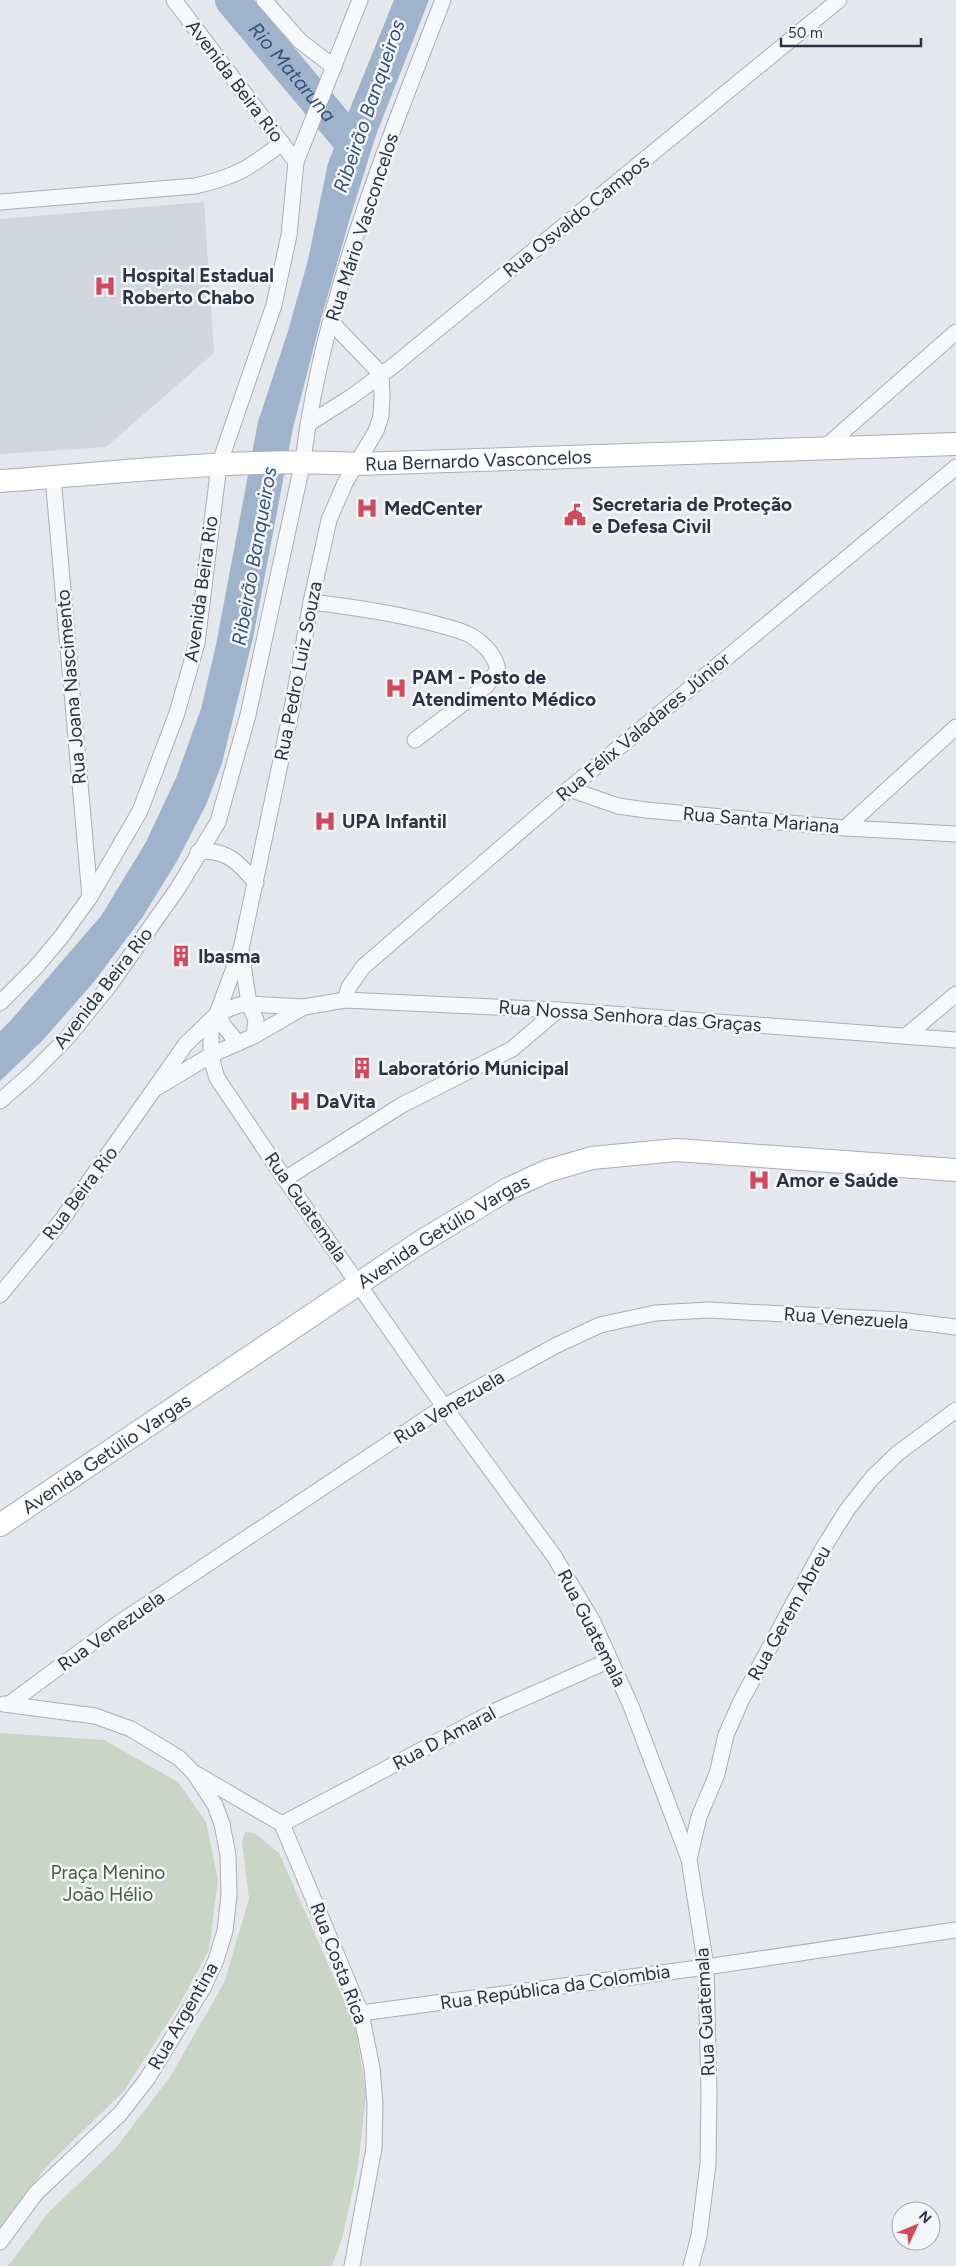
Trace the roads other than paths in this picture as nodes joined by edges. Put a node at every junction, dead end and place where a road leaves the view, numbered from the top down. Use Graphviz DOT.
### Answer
graph roads {
  1 [pos="174,0"];
  2 [pos="264,0"];
  3 [pos="360,0"];
  4 [pos="443,0"];
  5 [pos="839,0"];
  6 [pos="332,72"];
  7 [pos="282,143"];
  8 [pos="296,162"];
  9 [pos="0,202"];
  10 [pos="331,322"];
  11 [pos="956,332"];
  12 [pos="381,374"];
  13 [pos="308,424"];
  14 [pos="956,444"];
  15 [pos="823,449"];
  16 [pos="299,461"];
  17 [pos="357,464"];
  18 [pos="228,465"];
  19 [pos="956,467"];
  20 [pos="53,477"];
  21 [pos="0,481"];
  22 [pos="311,602"];
  23 [pos="956,727"];
  24 [pos="415,740"];
  25 [pos="569,789"];
  26 [pos="218,822"];
  27 [pos="845,828"];
  28 [pos="956,834"];
  29 [pos="261,849"];
  30 [pos="198,852"];
  31 [pos="256,883"];
  32 [pos="90,897"];
  33 [pos="241,949"];
  34 [pos="956,994"];
  35 [pos="345,1000"];
  36 [pos="0,1003"];
  37 [pos="249,1004"];
  38 [pos="304,1007"];
  39 [pos="558,1010"];
  40 [pos="218,1013"];
  41 [pos="254,1036"];
  42 [pos="906,1036"];
  43 [pos="956,1040"];
  44 [pos="237,1042"];
  45 [pos="211,1055"];
  46 [pos="156,1088"];
  47 [pos="0,1101"];
  48 [pos="956,1170"];
  49 [pos="285,1179"];
  50 [pos="358,1282"];
  51 [pos="0,1295"];
  52 [pos="956,1327"];
  53 [pos="444,1406"];
  54 [pos="956,1410"];
  55 [pos="0,1525"];
  56 [pos="610,1660"];
  57 [pos="5,1704"];
  58 [pos="194,1773"];
  59 [pos="282,1824"];
  60 [pos="689,1858"];
  61 [pos="956,1930"];
  62 [pos="706,1967"];
  63 [pos="361,2012"];
  64 [pos="0,2242"];
  65 [pos="352,2266"];
  66 [pos="691,2266"];
  1 -- 7 [label="street, Avenida Beira Rio"];
  2 -- 6 [label="street"];
  3 -- 6 [label="street, Avenida Beira Rio"];
  4 -- 10 [label="street, Rua Mário Vasconcelos"];
  5 -- 12 [label="street, Rua Osvaldo Campos"];
  6 -- 8 [label="street, Avenida Beira Rio"];
  7 -- 8 [label="street, Avenida Beira Rio"];
  7 -- 9 [label="street"];
  8 -- 18 [label="street, Avenida Beira Rio"];
  10 -- 12 [label="street"];
  10 -- 13 [label="street, Rua Mário Vasconcelos"];
  11 -- 15 [label="street"];
  12 -- 13 [label="street, Rua Osvaldo Campos"];
  12 -- 17 [label="street, Rua Pedro Luiz Souza"];
  13 -- 16 [label="street, Rua Mário Vasconcelos"];
  14 -- 15 [label="main road, Rua Bernardo Vasconcelos"];
  15 -- 17 [label="main road, Rua Bernardo Vasconcelos"];
  16 -- 17 [label="main road, Rua Bernardo Vasconcelos"];
  16 -- 18 [label="main road, Rua Bernardo Vasconcelos"];
  16 -- 26 [label="street, Avenida Beira Rio"];
  17 -- 22 [label="street, Rua Pedro Luiz Souza"];
  18 -- 20 [label="main road, Rua Bernardo Vasconcelos"];
  18 -- 32 [label="street, Avenida Beira Rio"];
  19 -- 25 [label="street, Rua Félix Valadares Júnior"];
  20 -- 21 [label="main road, Rua Bernardo Vasconcelos"];
  20 -- 32 [label="street, Rua Joana Nascimento"];
  22 -- 24 [label="street"];
  22 -- 29 [label="street, Rua Pedro Luiz Souza"];
  23 -- 27 [label="street"];
  25 -- 27 [label="street, Rua Santa Mariana"];
  25 -- 35 [label="street, Rua Félix Valadares Júnior"];
  26 -- 29 [label="street"];
  26 -- 30 [label="street, Avenida Beira Rio"];
  27 -- 28 [label="street, Rua Santa Mariana"];
  29 -- 31 [label="street, Rua Pedro Luiz Souza"];
  30 -- 31 [label="street"];
  30 -- 47 [label="street, Avenida Beira Rio"];
  31 -- 33 [label="street, Rua Beira Rio"];
  32 -- 36 [label="street, Avenida Beira Rio"];
  33 -- 37 [label="street, Rua Beira Rio"];
  33 -- 40 [label="street, Rua Beira Rio"];
  34 -- 42 [label="street"];
  35 -- 38 [label="street, Rua Nossa Senhora das Graças"];
  35 -- 39 [label="street, Rua Nossa Senhora das Graças"];
  37 -- 38 [label="street, Rua Nossa Senhora das Graças"];
  37 -- 40 [label="street, Rua Beira Rio"];
  37 -- 41 [label="street, Rua Beira Rio"];
  38 -- 41 [label="street, Rua Nossa Senhora das Graças"];
  39 -- 42 [label="street, Rua Nossa Senhora das Graças"];
  39 -- 49 [label="street"];
  40 -- 44 [label="street"];
  40 -- 45 [label="street, Rua Beira Rio"];
  40 -- 46 [label="street, Rua Beira Rio"];
  41 -- 44 [label="street, Rua Beira Rio"];
  42 -- 43 [label="street, Rua Nossa Senhora das Graças"];
  44 -- 45 [label="street, Rua Beira Rio"];
  45 -- 46 [label="street, Rua Beira Rio"];
  45 -- 49 [label="street, Rua Guatemala"];
  46 -- 51 [label="street, Rua Beira Rio"];
  48 -- 50 [label="main road, Avenida Getúlio Vargas"];
  49 -- 50 [label="street, Rua Guatemala"];
  50 -- 53 [label="street, Rua Guatemala"];
  50 -- 55 [label="main road, Avenida Getúlio Vargas"];
  52 -- 53 [label="street, Rua Venezuela"];
  53 -- 56 [label="street, Rua Guatemala"];
  53 -- 57 [label="street, Rua Venezuela"];
  54 -- 60 [label="street, Rua Gerem Abreu"];
  56 -- 59 [label="street, Rua D Amaral"];
  56 -- 60 [label="street, Rua Guatemala"];
  57 -- 58 [label="street, Rua Argentina"];
  58 -- 59 [label="street"];
  58 -- 64 [label="street, Rua Argentina"];
  59 -- 63 [label="street, Rua Costa Rica"];
  60 -- 62 [label="street, Rua Guatemala"];
  61 -- 62 [label="street, Rua República da Colombia"];
  62 -- 63 [label="street, Rua República da Colombia"];
  62 -- 66 [label="street, Rua Guatemala"];
  63 -- 65 [label="street, Rua Costa Rica"];
}
